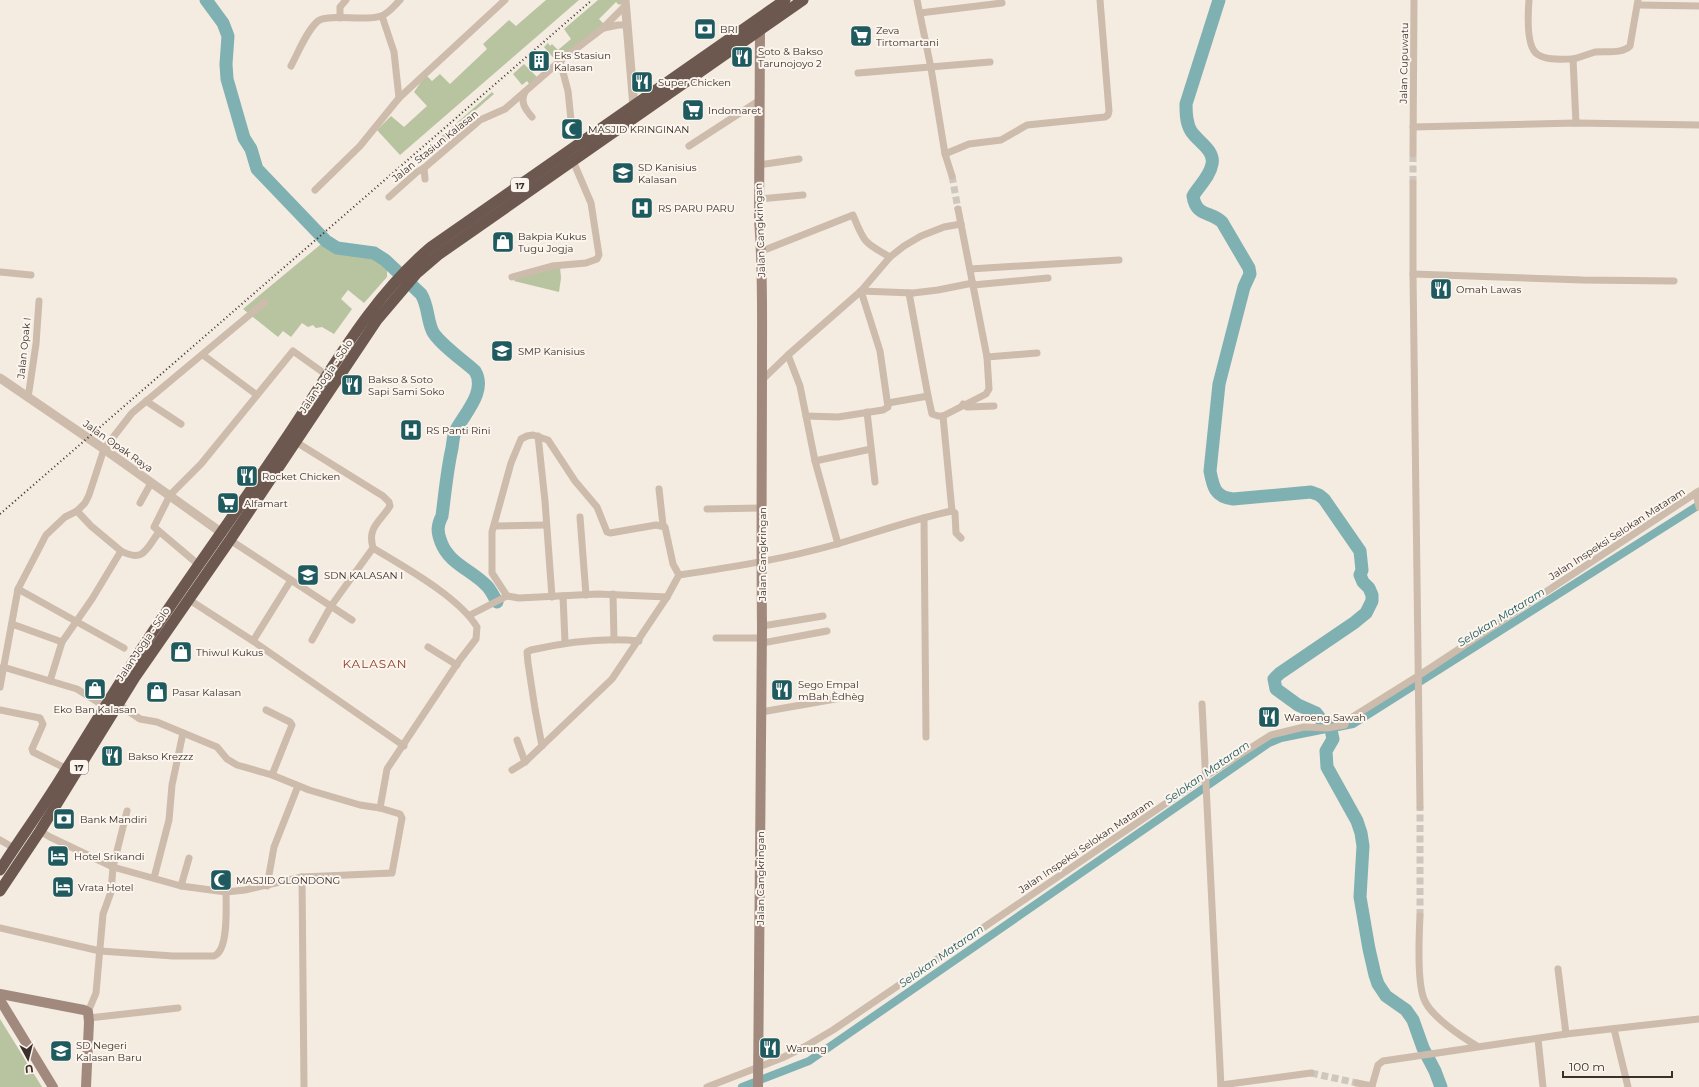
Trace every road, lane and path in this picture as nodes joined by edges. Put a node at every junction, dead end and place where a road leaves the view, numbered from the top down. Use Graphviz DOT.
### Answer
graph roads {
  1 [pos="346,0"];
  2 [pos="400,0"];
  3 [pos="785,0"];
  4 [pos="803,0"];
  5 [pos="917,0"];
  6 [pos="1100,0"];
  7 [pos="1414,0"];
  8 [pos="1529,0"];
  9 [pos="503,1"];
  10 [pos="625,3"];
  11 [pos="1002,3"];
  12 [pos="1638,3"];
  13 [pos="1674,3"];
  14 [pos="1699,6"];
  15 [pos="920,12"];
  16 [pos="382,16"];
  17 [pos="340,18"];
  18 [pos="626,25"];
  19 [pos="757,26"];
  20 [pos="602,29"];
  21 [pos="1574,59"];
  22 [pos="560,61"];
  23 [pos="990,62"];
  24 [pos="291,66"];
  25 [pos="931,68"];
  26 [pos="858,73"];
  27 [pos="525,92"];
  28 [pos="399,98"];
  29 [pos="760,100"];
  30 [pos="637,111"];
  31 [pos="532,117"];
  32 [pos="571,120"];
  33 [pos="1576,123"];
  34 [pos="1699,125"];
  35 [pos="1413,127"];
  36 [pos="689,146"];
  37 [pos="945,154"];
  38 [pos="1413,154"];
  39 [pos="799,160"];
  40 [pos="573,161"];
  41 [pos="759,165"];
  42 [pos="424,168"];
  43 [pos="952,176"];
  44 [pos="425,179"];
  45 [pos="1413,183"];
  46 [pos="315,190"];
  47 [pos="803,195"];
  48 [pos="389,197"];
  49 [pos="759,199"];
  50 [pos="958,209"];
  51 [pos="961,224"];
  52 [pos="762,250"];
  53 [pos="890,257"];
  54 [pos="1119,260"];
  55 [pos="970,269"];
  56 [pos="413,270"];
  57 [pos="0,272"];
  58 [pos="1413,274"];
  59 [pos="31,275"];
  60 [pos="512,277"];
  61 [pos="1048,278"];
  62 [pos="1674,281"];
  63 [pos="973,284"];
  64 [pos="862,291"];
  65 [pos="910,293"];
  66 [pos="392,294"];
  67 [pos="39,301"];
  68 [pos="265,302"];
  69 [pos="1037,353"];
  70 [pos="203,354"];
  71 [pos="788,355"];
  72 [pos="987,357"];
  73 [pos="328,376"];
  74 [pos="0,378"];
  75 [pos="762,380"];
  76 [pos="257,395"];
  77 [pos="928,396"];
  78 [pos="28,398"];
  79 [pos="146,401"];
  80 [pos="888,403"];
  81 [pos="963,404"];
  82 [pos="994,406"];
  83 [pos="867,412"];
  84 [pos="806,416"];
  85 [pos="943,416"];
  86 [pos="181,424"];
  87 [pos="538,436"];
  88 [pos="296,442"];
  89 [pos="104,449"];
  90 [pos="871,449"];
  91 [pos="815,461"];
  92 [pos="151,482"];
  93 [pos="875,482"];
  94 [pos="659,489"];
  95 [pos="1697,494"];
  96 [pos="170,495"];
  97 [pos="140,503"];
  98 [pos="1699,507"];
  99 [pos="761,508"];
  100 [pos="707,509"];
  101 [pos="78,511"];
  102 [pos="952,511"];
  103 [pos="580,517"];
  104 [pos="924,518"];
  105 [pos="546,525"];
  106 [pos="663,525"];
  107 [pos="494,526"];
  108 [pos="158,532"];
  109 [pos="226,536"];
  110 [pos="961,538"];
  111 [pos="838,544"];
  112 [pos="373,548"];
  113 [pos="121,551"];
  114 [pos="761,563"];
  115 [pos="199,565"];
  116 [pos="679,575"];
  117 [pos="291,580"];
  118 [pos="18,589"];
  119 [pos="189,592"];
  120 [pos="613,594"];
  121 [pos="586,595"];
  122 [pos="508,596"];
  123 [pos="562,596"];
  124 [pos="552,597"];
  125 [pos="668,597"];
  126 [pos="331,606"];
  127 [pos="470,615"];
  128 [pos="823,616"];
  129 [pos="352,620"];
  130 [pos="77,621"];
  131 [pos="12,624"];
  132 [pos="762,626"];
  133 [pos="827,631"];
  134 [pos="716,638"];
  135 [pos="312,640"];
  136 [pos="614,640"];
  137 [pos="762,640"];
  138 [pos="253,641"];
  139 [pos="639,641"];
  140 [pos="62,642"];
  141 [pos="565,642"];
  142 [pos="428,647"];
  143 [pos="124,648"];
  144 [pos="457,665"];
  145 [pos="3,667"];
  146 [pos="1418,677"];
  147 [pos="50,681"];
  148 [pos="0,687"];
  149 [pos="841,698"];
  150 [pos="118,704"];
  151 [pos="1202,704"];
  152 [pos="104,706"];
  153 [pos="0,710"];
  154 [pos="266,710"];
  155 [pos="761,712"];
  156 [pos="183,733"];
  157 [pos="926,737"];
  158 [pos="517,740"];
  159 [pos="404,746"];
  160 [pos="542,746"];
  161 [pos="526,762"];
  162 [pos="66,769"];
  163 [pos="512,770"];
  164 [pos="272,775"];
  165 [pos="1206,779"];
  166 [pos="298,786"];
  167 [pos="1420,807"];
  168 [pos="380,808"];
  169 [pos="127,812"];
  170 [pos="40,830"];
  171 [pos="0,840"];
  172 [pos="14,848"];
  173 [pos="189,858"];
  174 [pos="113,867"];
  175 [pos="0,870"];
  176 [pos="302,877"];
  177 [pos="154,878"];
  178 [pos="181,886"];
  179 [pos="267,886"];
  180 [pos="0,891"];
  181 [pos="226,892"];
  182 [pos="1420,916"];
  183 [pos="0,928"];
  184 [pos="100,951"];
  185 [pos="1558,969"];
  186 [pos="0,994"];
  187 [pos="0,1000"];
  188 [pos="178,1008"];
  189 [pos="88,1015"];
  190 [pos="1699,1019"];
  191 [pos="1614,1029"];
  192 [pos="1566,1034"];
  193 [pos="1538,1039"];
  194 [pos="1477,1046"];
  195 [pos="758,1070"];
  196 [pos="1311,1073"];
  197 [pos="1357,1083"];
  198 [pos="1221,1086"];
  199 [pos="1372,1086"];
  200 [pos="53,1087"];
  201 [pos="86,1087"];
  202 [pos="304,1087"];
  203 [pos="707,1087"];
  204 [pos="758,1087"];
  205 [pos="1543,1087"];
  206 [pos="1628,1087"];
  1 -- 17 [label="street"];
  2 -- 16 [label="street"];
  3 -- 19 [label="highway, Jalan Jogja - Solo / 17"];
  4 -- 19 [label="highway, Jalan Jogja - Solo / 17"];
  5 -- 15 [label="street"];
  6 -- 37 [label="street"];
  7 -- 35 [label="street, Jalan Cupuwatu"];
  8 -- 21 [label="street"];
  9 -- 28 [label="street"];
  10 -- 18 [label="street"];
  10 -- 20 [label="street, Jalan Stasiun Kalasan"];
  11 -- 15 [label="street"];
  12 -- 13 [label="street"];
  12 -- 21 [label="street"];
  13 -- 14 [label="street"];
  15 -- 25 [label="street"];
  16 -- 17 [label="street"];
  16 -- 28 [label="street"];
  17 -- 24 [label="street"];
  18 -- 20 [label="street"];
  18 -- 30 [label="street"];
  19 -- 29 [label="main road, Jalan Cangkringan"];
  19 -- 30 [label="highway, Jalan Jogja - Solo / 17"];
  20 -- 22 [label="street, Jalan Stasiun Kalasan"];
  21 -- 33 [label="street"];
  22 -- 27 [label="street, Jalan Stasiun Kalasan"];
  22 -- 32 [label="street"];
  23 -- 25 [label="street"];
  25 -- 26 [label="street"];
  25 -- 37 [label="street"];
  27 -- 31 [label="street"];
  27 -- 42 [label="street, Jalan Stasiun Kalasan"];
  28 -- 46 [label="street"];
  29 -- 36 [label="street"];
  29 -- 41 [label="main road, Jalan Cangkringan"];
  30 -- 40 [label="highway, Jalan Jogja - Solo / 17"];
  30 -- 56 [label="highway, Jalan Jogja - Solo / 17"];
  33 -- 34 [label="street"];
  33 -- 35 [label="street"];
  35 -- 38 [label="street, Jalan Cupuwatu"];
  37 -- 43 [label="street"];
  39 -- 41 [label="street"];
  40 -- 56 [label="highway, Jalan Jogja - Solo / 17"];
  40 -- 60 [label="street"];
  41 -- 49 [label="main road, Jalan Cangkringan"];
  42 -- 44 [label="street"];
  42 -- 48 [label="street, Jalan Stasiun Kalasan"];
  45 -- 58 [label="street"];
  47 -- 49 [label="street"];
  49 -- 52 [label="main road, Jalan Cangkringan"];
  50 -- 51 [label="street"];
  51 -- 53 [label="street"];
  51 -- 55 [label="street"];
  52 -- 53 [label="street"];
  52 -- 75 [label="main road, Jalan Cangkringan"];
  53 -- 64 [label="street"];
  54 -- 55 [label="street"];
  55 -- 63 [label="street"];
  56 -- 66 [label="highway, Jalan Jogja - Solo / 17"];
  57 -- 59 [label="street"];
  58 -- 62 [label="street"];
  58 -- 146 [label="street"];
  61 -- 63 [label="street"];
  63 -- 65 [label="street"];
  63 -- 72 [label="street"];
  64 -- 65 [label="street"];
  64 -- 71 [label="street"];
  64 -- 80 [label="street"];
  65 -- 77 [label="street"];
  66 -- 73 [label="highway, Jalan Jogja - Solo / 17"];
  66 -- 88 [label="highway, Jalan Jogja - Solo / 17"];
  67 -- 78 [label="street, Jalan Opak I"];
  68 -- 70 [label="street"];
  69 -- 72 [label="street"];
  70 -- 76 [label="street"];
  70 -- 79 [label="street"];
  71 -- 75 [label="street"];
  71 -- 84 [label="street"];
  72 -- 81 [label="street"];
  73 -- 76 [label="street"];
  73 -- 109 [label="highway, Jalan Jogja - Solo / 17"];
  74 -- 78 [label="street, Jalan Opak Raya"];
  75 -- 99 [label="main road, Jalan Cangkringan"];
  76 -- 96 [label="street"];
  77 -- 80 [label="street"];
  77 -- 85 [label="street"];
  78 -- 89 [label="street, Jalan Opak Raya"];
  79 -- 86 [label="street"];
  79 -- 89 [label="street"];
  80 -- 83 [label="street"];
  81 -- 82 [label="street"];
  81 -- 85 [label="street"];
  83 -- 84 [label="street"];
  83 -- 90 [label="street"];
  84 -- 91 [label="street"];
  85 -- 102 [label="street"];
  87 -- 105 [label="street"];
  87 -- 106 [label="street"];
  87 -- 107 [label="street"];
  88 -- 109 [label="highway, Jalan Jogja - Solo / 17"];
  88 -- 112 [label="street"];
  89 -- 92 [label="street, Jalan Opak Raya"];
  89 -- 101 [label="street"];
  90 -- 91 [label="street"];
  90 -- 93 [label="street"];
  91 -- 111 [label="street"];
  92 -- 96 [label="street, Jalan Opak Raya"];
  92 -- 97 [label="street"];
  94 -- 106 [label="street"];
  95 -- 98 [label="street"];
  95 -- 146 [label="street, Jalan Inspeksi Selokan Mataram"];
  96 -- 108 [label="street"];
  96 -- 109 [label="street, Jalan Opak Raya"];
  99 -- 100 [label="street"];
  99 -- 114 [label="main road, Jalan Cangkringan"];
  101 -- 113 [label="street"];
  101 -- 118 [label="street"];
  102 -- 104 [label="street"];
  102 -- 110 [label="street"];
  103 -- 121 [label="street"];
  104 -- 111 [label="street"];
  104 -- 157 [label="street"];
  105 -- 107 [label="street"];
  105 -- 124 [label="street"];
  106 -- 116 [label="street"];
  107 -- 122 [label="street"];
  108 -- 113 [label="street"];
  108 -- 115 [label="street"];
  109 -- 115 [label="highway, Jalan Jogja - Solo / 17"];
  109 -- 117 [label="street"];
  109 -- 119 [label="highway, Jalan Jogja - Solo / 17"];
  111 -- 114 [label="street"];
  112 -- 126 [label="street"];
  112 -- 127 [label="street"];
  113 -- 130 [label="street"];
  114 -- 116 [label="street"];
  114 -- 132 [label="main road, Jalan Cangkringan"];
  115 -- 119 [label="highway, Jalan Jogja - Solo / 17"];
  116 -- 125 [label="street"];
  117 -- 126 [label="street"];
  117 -- 138 [label="street"];
  118 -- 130 [label="street"];
  118 -- 131 [label="street"];
  119 -- 138 [label="street"];
  119 -- 150 [label="highway, Jalan Jogja - Solo / 17"];
  119 -- 152 [label="highway, Jalan Jogja - Solo / 17"];
  120 -- 121 [label="street"];
  120 -- 125 [label="street"];
  120 -- 136 [label="street"];
  121 -- 123 [label="street"];
  122 -- 124 [label="street"];
  122 -- 127 [label="street"];
  123 -- 124 [label="street"];
  123 -- 141 [label="street"];
  125 -- 139 [label="street"];
  126 -- 129 [label="street"];
  126 -- 135 [label="street"];
  127 -- 144 [label="street"];
  128 -- 132 [label="street"];
  130 -- 140 [label="street"];
  130 -- 143 [label="street"];
  131 -- 140 [label="street"];
  131 -- 145 [label="street"];
  132 -- 137 [label="main road, Jalan Cangkringan"];
  133 -- 137 [label="street"];
  134 -- 137 [label="street"];
  136 -- 139 [label="street"];
  136 -- 141 [label="street"];
  137 -- 155 [label="main road, Jalan Cangkringan"];
  138 -- 159 [label="street"];
  139 -- 160 [label="street"];
  140 -- 147 [label="street"];
  141 -- 160 [label="street"];
  142 -- 144 [label="street"];
  144 -- 159 [label="street"];
  145 -- 147 [label="street"];
  145 -- 148 [label="street"];
  146 -- 165 [label="street, Jalan Inspeksi Selokan Mataram"];
  146 -- 167 [label="street"];
  147 -- 152 [label="street"];
  149 -- 155 [label="street"];
  150 -- 156 [label="street"];
  150 -- 170 [label="highway, Jalan Jogja - Solo / 17"];
  151 -- 165 [label="street"];
  152 -- 162 [label="highway, Jalan Jogja - Solo / 17"];
  153 -- 162 [label="street"];
  154 -- 164 [label="street"];
  155 -- 195 [label="main road, Jalan Cangkringan"];
  156 -- 164 [label="street"];
  156 -- 177 [label="street"];
  158 -- 161 [label="street"];
  159 -- 168 [label="street"];
  160 -- 161 [label="street"];
  161 -- 163 [label="street"];
  162 -- 172 [label="highway, Jalan Jogja - Solo / 17"];
  164 -- 166 [label="street"];
  165 -- 195 [label="street, Jalan Inspeksi Selokan Mataram"];
  165 -- 198 [label="street"];
  166 -- 168 [label="street"];
  166 -- 179 [label="street"];
  168 -- 176 [label="street"];
  169 -- 174 [label="street"];
  170 -- 174 [label="street"];
  170 -- 180 [label="highway, Jalan Jogja - Solo / 17"];
  171 -- 172 [label="street"];
  172 -- 175 [label="highway, Jalan Jogja - Solo / 17"];
  173 -- 178 [label="street"];
  174 -- 177 [label="street"];
  174 -- 184 [label="street"];
  176 -- 179 [label="street"];
  176 -- 202 [label="street"];
  177 -- 178 [label="street"];
  178 -- 181 [label="street"];
  179 -- 181 [label="street"];
  181 -- 184 [label="street"];
  182 -- 194 [label="street"];
  183 -- 184 [label="street"];
  184 -- 189 [label="street"];
  185 -- 192 [label="street"];
  186 -- 189 [label="main road"];
  187 -- 200 [label="main road"];
  188 -- 189 [label="street"];
  189 -- 201 [label="main road"];
  190 -- 191 [label="street"];
  191 -- 192 [label="street"];
  191 -- 206 [label="street"];
  192 -- 193 [label="street"];
  193 -- 194 [label="street"];
  193 -- 205 [label="street"];
  194 -- 199 [label="street"];
  195 -- 203 [label="street, Jalan Inspeksi Selokan Mataram"];
  195 -- 204 [label="main road, Jalan Cangkringan"];
  196 -- 198 [label="street"];
  197 -- 199 [label="street"];
}
